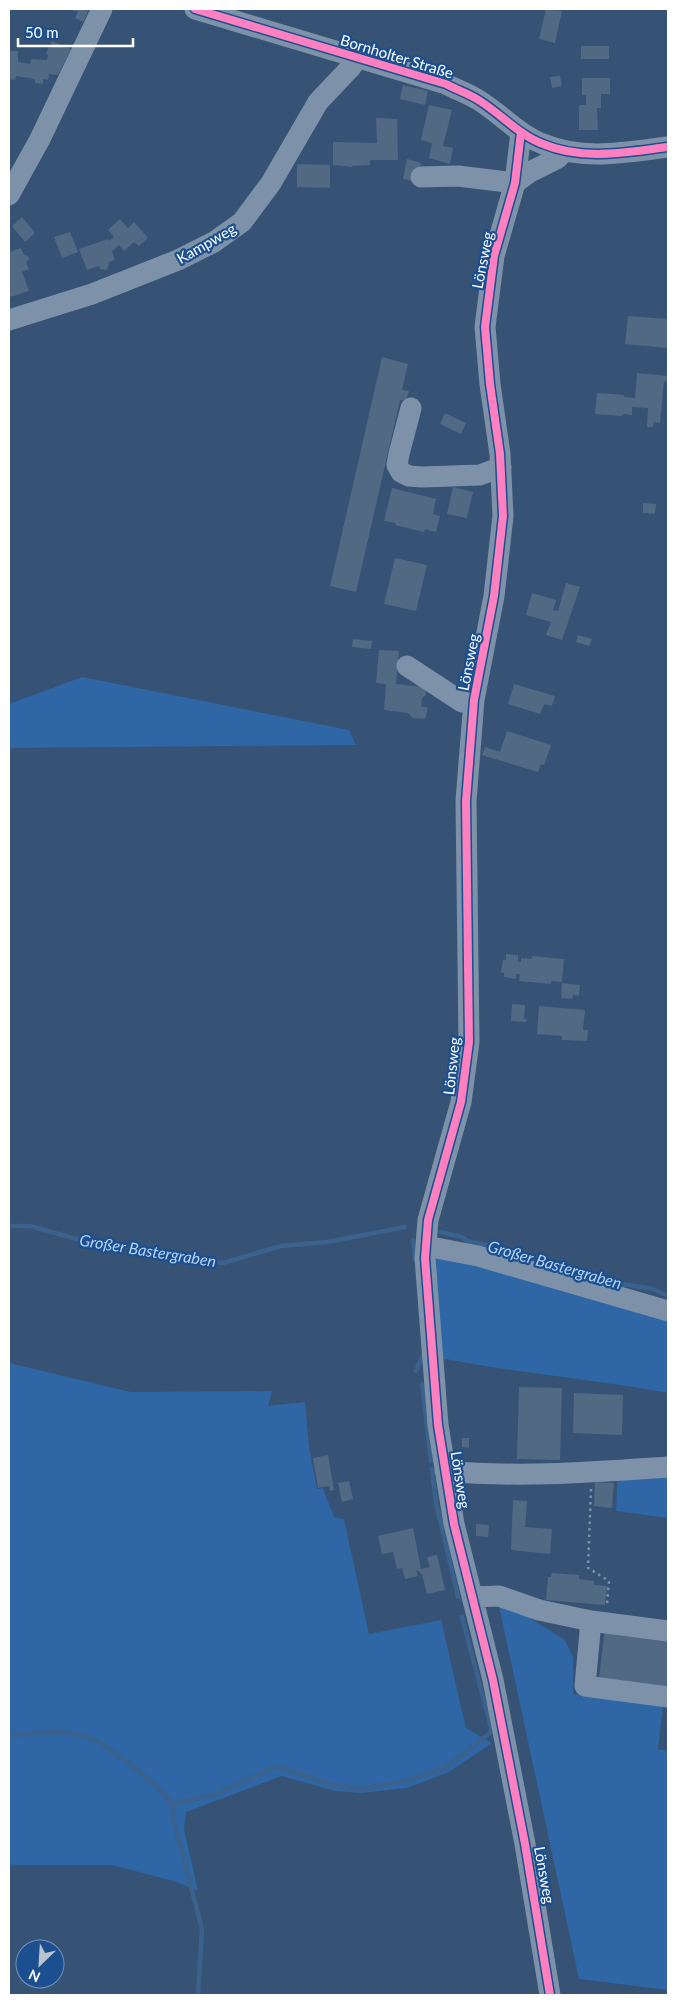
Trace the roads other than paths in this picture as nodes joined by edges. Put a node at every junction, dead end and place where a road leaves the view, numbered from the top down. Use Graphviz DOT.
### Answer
graph roads {
  1 [pos="102,9"];
  2 [pos="195,9"];
  3 [pos="355,58"];
  4 [pos="521,132"];
  5 [pos="668,147"];
  6 [pos="564,151"];
  7 [pos="421,177"];
  8 [pos="514,183"];
  9 [pos="9,195"];
  10 [pos="9,320"];
  11 [pos="411,408"];
  12 [pos="501,467"];
  13 [pos="407,666"];
  14 [pos="474,700"];
  15 [pos="426,1246"];
  16 [pos="668,1311"];
  17 [pos="668,1467"];
  18 [pos="445,1471"];
  19 [pos="472,1598"];
  20 [pos="591,1622"];
  21 [pos="668,1632"];
  22 [pos="668,1697"];
  23 [pos="550,1995"];
  1 -- 9 [label="street"];
  2 -- 3 [label="street, Bornholter Straße"];
  3 -- 4 [label="street, Bornholter Straße"];
  3 -- 10 [label="street, Kampweg"];
  4 -- 6 [label="street, Bornholter Straße"];
  4 -- 8 [label="street, Lönsweg"];
  5 -- 6 [label="street, Bornholter Straße"];
  6 -- 8 [label="street"];
  7 -- 8 [label="street"];
  8 -- 12 [label="street, Lönsweg"];
  11 -- 12 [label="street"];
  12 -- 14 [label="street, Lönsweg"];
  13 -- 14 [label="street"];
  14 -- 15 [label="street, Lönsweg"];
  15 -- 16 [label="street"];
  15 -- 18 [label="street, Lönsweg"];
  17 -- 18 [label="street"];
  18 -- 19 [label="street, Lönsweg"];
  19 -- 20 [label="street"];
  19 -- 23 [label="street, Lönsweg"];
  20 -- 21 [label="street"];
  20 -- 22 [label="street"];
}
